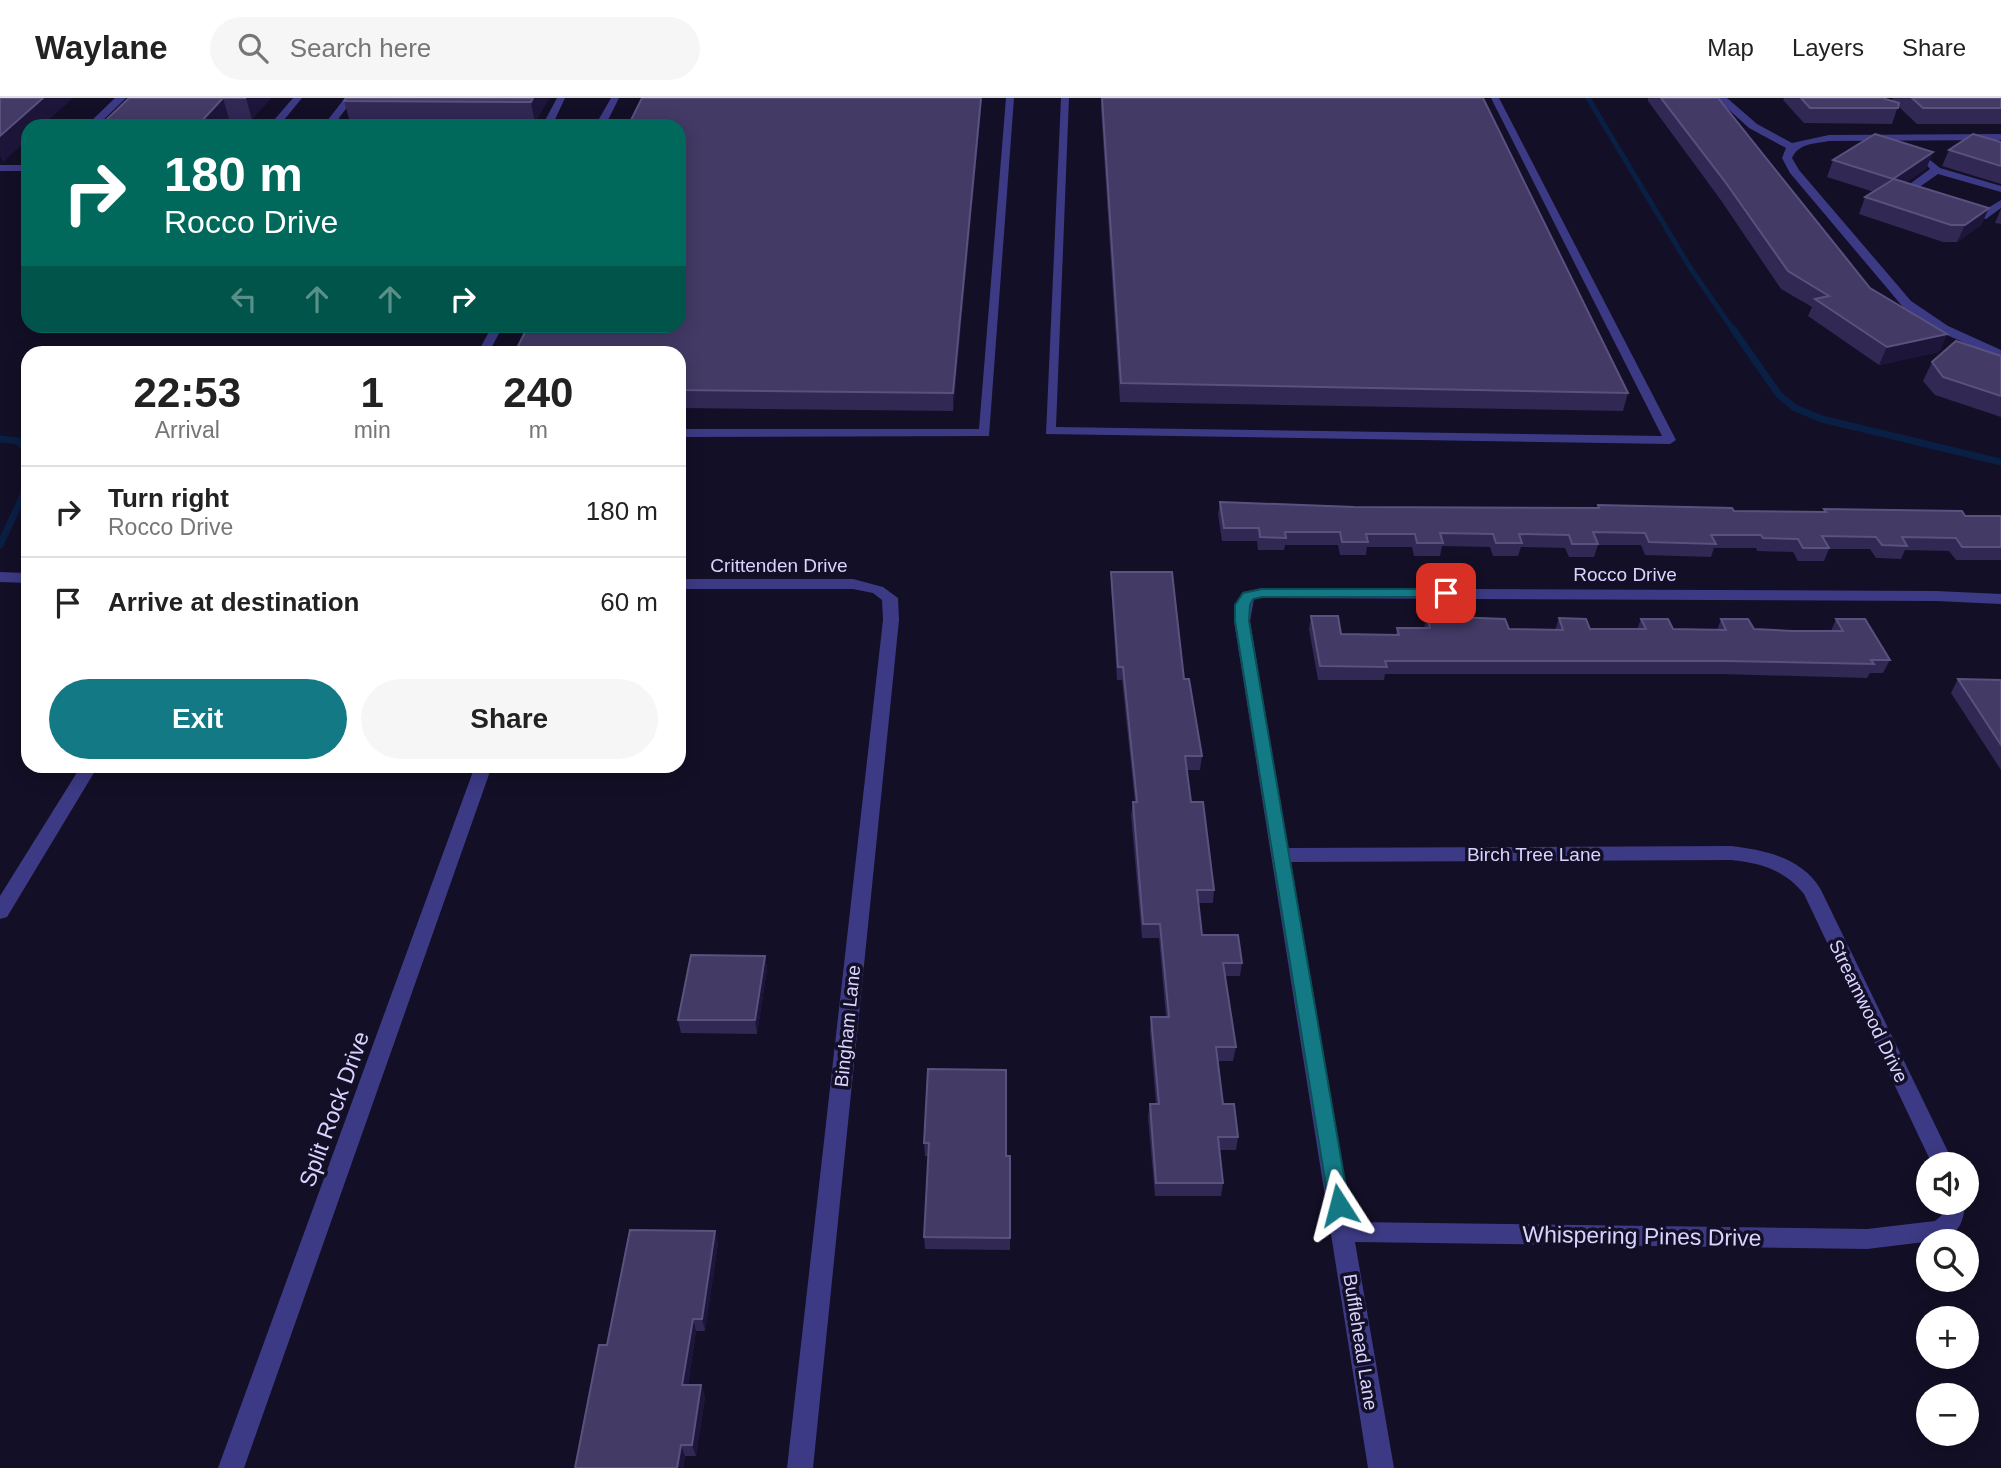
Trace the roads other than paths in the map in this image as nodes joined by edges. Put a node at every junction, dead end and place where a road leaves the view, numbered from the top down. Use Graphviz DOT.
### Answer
graph roads {
  1 [pos="121,98"];
  2 [pos="298,98"];
  3 [pos="350,98"];
  4 [pos="561,98"];
  5 [pos="615,98"];
  6 [pos="1010,98"];
  7 [pos="1065,98"];
  8 [pos="1495,98"];
  9 [pos="1721,98"];
  10 [pos="98,119"];
  11 [pos="280,119"];
  12 [pos="333,119"];
  13 [pos="550,119"];
  14 [pos="604,119"];
  15 [pos="1907,137"];
  16 [pos="2001,138"];
  17 [pos="1792,148"];
  18 [pos="0,168"];
  19 [pos="21,168"];
  20 [pos="1936,170"];
  21 [pos="2001,189"];
  22 [pos="1916,198"];
  23 [pos="2001,203"];
  24 [pos="1955,210"];
  25 [pos="2001,355"];
  26 [pos="686,433"];
  27 [pos="0,577"];
  28 [pos="21,578"];
  29 [pos="686,584"];
  30 [pos="878,590"];
  31 [pos="1248,596"];
  32 [pos="2001,599"];
  33 [pos="86,773"];
  34 [pos="481,773"];
  35 [pos="1281,855"];
  36 [pos="1786,866"];
  37 [pos="0,912"];
  38 [pos="1936,1152"];
  39 [pos="1953,1215"];
  40 [pos="1344,1232"];
  41 [pos="231,1468"];
  42 [pos="800,1468"];
  43 [pos="1381,1468"];
  1 -- 10 [label="street"];
  2 -- 11 [label="lane"];
  3 -- 12 [label="lane"];
  4 -- 13 [label="lane"];
  5 -- 14 [label="lane"];
  6 -- 26 [label="lane"];
  7 -- 8 [label="lane"];
  9 -- 17 [label="street"];
  15 -- 16 [label="street"];
  15 -- 17 [label="street"];
  15 -- 20 [label="street"];
  17 -- 25 [label="street"];
  18 -- 19 [label="lane"];
  20 -- 21 [label="street"];
  20 -- 22 [label="street"];
  23 -- 24 [label="street"];
  27 -- 28 [label="street"];
  29 -- 30 [label="street, Crittenden Drive"];
  30 -- 42 [label="street, Bingham Lane"];
  31 -- 32 [label="street, Rocco Drive"];
  31 -- 35 [label="street, Bufflehead Lane"];
  33 -- 37 [label="street"];
  34 -- 41 [label="street, Split Rock Drive"];
  35 -- 36 [label="street, Birch Tree Lane"];
  35 -- 40 [label="street, Bufflehead Lane"];
  36 -- 38 [label="street, Streamwood Drive"];
  39 -- 40 [label="street, Whispering Pines Drive"];
  40 -- 43 [label="street, Bufflehead Lane"];
}
